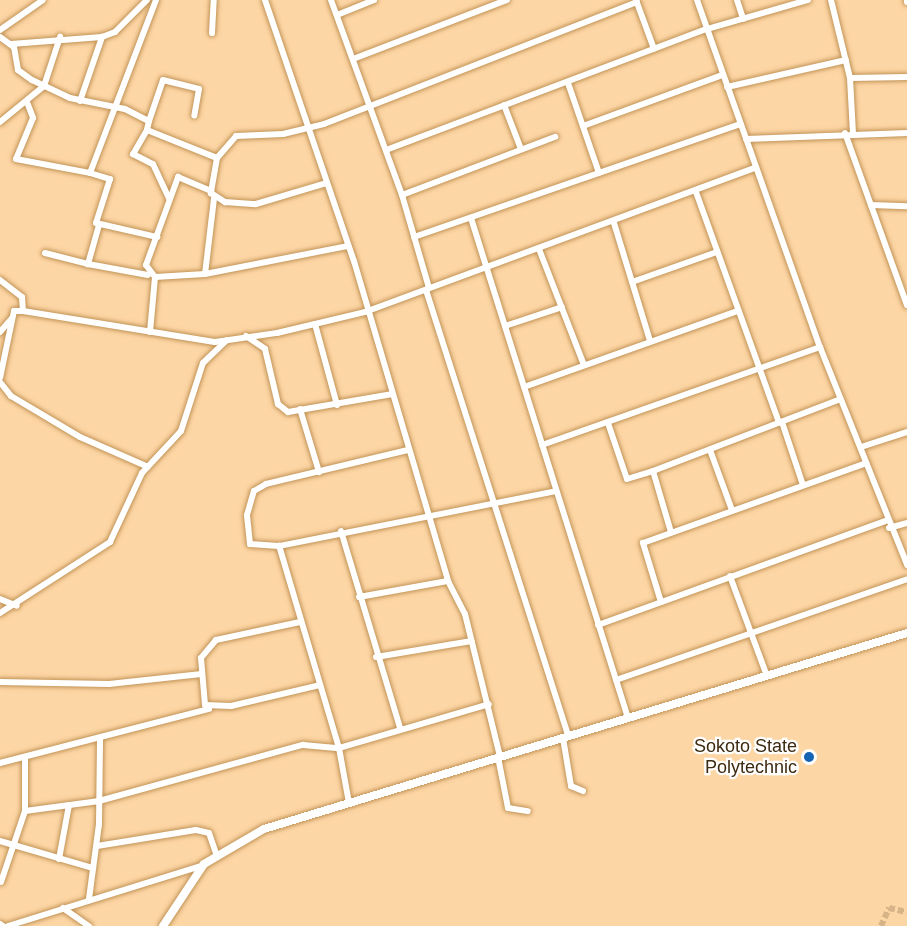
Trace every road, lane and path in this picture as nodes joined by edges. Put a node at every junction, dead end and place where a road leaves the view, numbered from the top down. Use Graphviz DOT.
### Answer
graph roads {
  1 [pos="43,0"];
  2 [pos="147,0"];
  3 [pos="156,0"];
  4 [pos="214,0"];
  5 [pos="266,0"];
  6 [pos="331,0"];
  7 [pos="374,0"];
  8 [pos="507,0"];
  9 [pos="697,0"];
  10 [pos="737,0"];
  11 [pos="808,0"];
  12 [pos="831,0"];
  13 [pos="637,1"];
  14 [pos="337,15"];
  15 [pos="743,19"];
  16 [pos="707,29"];
  17 [pos="0,30"];
  18 [pos="212,33"];
  19 [pos="0,37"];
  20 [pos="60,37"];
  21 [pos="102,37"];
  22 [pos="10,44"];
  23 [pos="654,49"];
  24 [pos="353,59"];
  25 [pos="846,60"];
  26 [pos="722,75"];
  27 [pos="907,77"];
  28 [pos="850,78"];
  29 [pos="568,83"];
  30 [pos="44,86"];
  31 [pos="727,87"];
  32 [pos="80,101"];
  33 [pos="27,102"];
  34 [pos="504,105"];
  35 [pos="116,106"];
  36 [pos="368,106"];
  37 [pos="194,116"];
  38 [pos="149,121"];
  39 [pos="0,122"];
  40 [pos="740,124"];
  41 [pos="583,126"];
  42 [pos="312,128"];
  43 [pos="147,129"];
  44 [pos="845,133"];
  45 [pos="853,133"];
  46 [pos="907,133"];
  47 [pos="555,137"];
  48 [pos="746,139"];
  49 [pos="386,150"];
  50 [pos="521,150"];
  51 [pos="217,158"];
  52 [pos="756,167"];
  53 [pos="90,173"];
  54 [pos="599,173"];
  55 [pos="327,183"];
  56 [pos="696,192"];
  57 [pos="213,194"];
  58 [pos="402,195"];
  59 [pos="169,198"];
  60 [pos="870,205"];
  61 [pos="907,206"];
  62 [pos="471,218"];
  63 [pos="614,222"];
  64 [pos="99,225"];
  65 [pos="156,237"];
  66 [pos="414,237"];
  67 [pos="348,246"];
  68 [pos="539,249"];
  69 [pos="45,253"];
  70 [pos="714,253"];
  71 [pos="88,264"];
  72 [pos="487,268"];
  73 [pos="205,274"];
  74 [pos="152,276"];
  75 [pos="0,280"];
  76 [pos="632,282"];
  77 [pos="428,289"];
  78 [pos="907,305"];
  79 [pos="562,307"];
  80 [pos="23,311"];
  81 [pos="738,311"];
  82 [pos="365,312"];
  83 [pos="13,318"];
  84 [pos="315,324"];
  85 [pos="505,326"];
  86 [pos="0,332"];
  87 [pos="150,332"];
  88 [pos="245,336"];
  89 [pos="227,340"];
  90 [pos="650,341"];
  91 [pos="820,347"];
  92 [pos="584,365"];
  93 [pos="764,369"];
  94 [pos="0,378"];
  95 [pos="524,387"];
  96 [pos="392,394"];
  97 [pos="841,399"];
  98 [pos="337,405"];
  99 [pos="300,409"];
  100 [pos="781,422"];
  101 [pos="608,423"];
  102 [pos="907,432"];
  103 [pos="542,445"];
  104 [pos="861,447"];
  105 [pos="408,450"];
  106 [pos="710,450"];
  107 [pos="866,463"];
  108 [pos="148,467"];
  109 [pos="652,471"];
  110 [pos="319,472"];
  111 [pos="802,485"];
  112 [pos="556,491"];
  113 [pos="497,502"];
  114 [pos="732,510"];
  115 [pos="431,516"];
  116 [pos="907,523"];
  117 [pos="887,524"];
  118 [pos="341,531"];
  119 [pos="671,532"];
  120 [pos="279,546"];
  121 [pos="907,565"];
  122 [pos="730,576"];
  123 [pos="907,579"];
  124 [pos="448,581"];
  125 [pos="359,597"];
  126 [pos="0,598"];
  127 [pos="661,602"];
  128 [pos="17,606"];
  129 [pos="0,613"];
  130 [pos="300,622"];
  131 [pos="598,625"];
  132 [pos="907,633"];
  133 [pos="751,634"];
  134 [pos="472,640"];
  135 [pos="376,657"];
  136 [pos="201,674"];
  137 [pos="767,676"];
  138 [pos="616,680"];
  139 [pos="0,682"];
  140 [pos="320,685"];
  141 [pos="489,704"];
  142 [pos="209,709"];
  143 [pos="628,718"];
  144 [pos="400,728"];
  145 [pos="565,737"];
  146 [pos="100,740"];
  147 [pos="339,748"];
  148 [pos="499,757"];
  149 [pos="24,758"];
  150 [pos="0,763"];
  151 [pos="583,791"];
  152 [pos="99,801"];
  153 [pos="349,803"];
  154 [pos="69,805"];
  155 [pos="25,810"];
  156 [pos="528,811"];
  157 [pos="0,841"];
  158 [pos="16,846"];
  159 [pos="96,846"];
  160 [pos="216,853"];
  161 [pos="59,859"];
  162 [pos="204,864"];
  163 [pos="93,868"];
  164 [pos="1,882"];
  165 [pos="89,899"];
  166 [pos="63,908"];
  167 [pos="8,926"];
  168 [pos="89,926"];
  169 [pos="163,926"];
  1 -- 17 [label="street"];
  2 -- 21 [label="street"];
  3 -- 35 [label="street"];
  4 -- 18 [label="street"];
  5 -- 42 [label="street"];
  6 -- 14 [label="street"];
  7 -- 14 [label="street"];
  8 -- 24 [label="street"];
  9 -- 16 [label="street"];
  10 -- 15 [label="street"];
  11 -- 15 [label="street"];
  12 -- 25 [label="street"];
  13 -- 23 [label="street"];
  13 -- 36 [label="street"];
  14 -- 24 [label="street"];
  15 -- 16 [label="street"];
  16 -- 23 [label="street"];
  16 -- 26 [label="street"];
  19 -- 22 [label="street"];
  20 -- 21 [label="street"];
  20 -- 22 [label="street"];
  20 -- 30 [label="street"];
  21 -- 32 [label="street"];
  22 -- 30 [label="street"];
  23 -- 29 [label="street"];
  24 -- 36 [label="street"];
  25 -- 28 [label="street"];
  25 -- 31 [label="street"];
  26 -- 31 [label="street"];
  26 -- 41 [label="street"];
  27 -- 28 [label="street"];
  28 -- 45 [label="street"];
  29 -- 34 [label="street"];
  29 -- 41 [label="street"];
  30 -- 32 [label="street"];
  30 -- 33 [label="street"];
  31 -- 40 [label="street"];
  32 -- 35 [label="street"];
  33 -- 39 [label="street"];
  33 -- 53 [label="street"];
  34 -- 49 [label="street"];
  34 -- 50 [label="street"];
  35 -- 38 [label="street"];
  35 -- 53 [label="street"];
  36 -- 42 [label="street"];
  36 -- 49 [label="street"];
  37 -- 38 [label="street"];
  38 -- 43 [label="street"];
  40 -- 48 [label="street"];
  40 -- 54 [label="street"];
  41 -- 54 [label="street"];
  42 -- 51 [label="street"];
  42 -- 55 [label="street"];
  43 -- 51 [label="street"];
  43 -- 59 [label="street"];
  44 -- 45 [label="street"];
  44 -- 48 [label="street"];
  44 -- 60 [label="street"];
  45 -- 46 [label="street"];
  47 -- 50 [label="street"];
  48 -- 52 [label="street"];
  49 -- 58 [label="street"];
  50 -- 58 [label="street"];
  51 -- 57 [label="street"];
  52 -- 56 [label="street"];
  52 -- 91 [label="street"];
  53 -- 64 [label="street"];
  54 -- 62 [label="street"];
  55 -- 57 [label="street"];
  55 -- 67 [label="street"];
  56 -- 63 [label="street"];
  56 -- 70 [label="street"];
  57 -- 59 [label="street"];
  57 -- 73 [label="street"];
  58 -- 66 [label="street"];
  59 -- 65 [label="street"];
  60 -- 61 [label="street"];
  60 -- 78 [label="street"];
  62 -- 66 [label="street"];
  62 -- 72 [label="street"];
  63 -- 68 [label="street"];
  63 -- 76 [label="street"];
  64 -- 65 [label="street"];
  64 -- 71 [label="street"];
  65 -- 74 [label="street"];
  66 -- 77 [label="street"];
  67 -- 73 [label="street"];
  67 -- 82 [label="street"];
  68 -- 72 [label="street"];
  68 -- 79 [label="street"];
  69 -- 71 [label="street"];
  70 -- 76 [label="street"];
  70 -- 81 [label="street"];
  71 -- 74 [label="street"];
  72 -- 77 [label="street"];
  72 -- 85 [label="street"];
  73 -- 74 [label="street"];
  74 -- 87 [label="street"];
  75 -- 80 [label="street"];
  76 -- 90 [label="street"];
  77 -- 82 [label="street"];
  77 -- 113 [label="street"];
  79 -- 85 [label="street"];
  79 -- 92 [label="street"];
  80 -- 83 [label="street"];
  80 -- 87 [label="street"];
  81 -- 90 [label="street"];
  81 -- 93 [label="street"];
  82 -- 84 [label="street"];
  82 -- 96 [label="street"];
  83 -- 86 [label="street"];
  83 -- 94 [label="street"];
  84 -- 88 [label="street"];
  84 -- 98 [label="street"];
  85 -- 95 [label="street"];
  87 -- 89 [label="street"];
  88 -- 89 [label="street"];
  88 -- 99 [label="street"];
  89 -- 108 [label="street"];
  90 -- 92 [label="street"];
  91 -- 93 [label="street"];
  91 -- 97 [label="street"];
  92 -- 95 [label="street"];
  93 -- 100 [label="street"];
  93 -- 101 [label="street"];
  94 -- 108 [label="street"];
  95 -- 103 [label="street"];
  96 -- 98 [label="street"];
  96 -- 105 [label="street"];
  97 -- 100 [label="street"];
  97 -- 104 [label="street"];
  98 -- 99 [label="street"];
  99 -- 110 [label="street"];
  100 -- 106 [label="street"];
  100 -- 111 [label="street"];
  101 -- 103 [label="street"];
  101 -- 109 [label="street"];
  102 -- 104 [label="street"];
  103 -- 112 [label="street"];
  104 -- 107 [label="street"];
  105 -- 110 [label="street"];
  105 -- 115 [label="street"];
  106 -- 109 [label="street"];
  106 -- 114 [label="street"];
  107 -- 111 [label="street"];
  107 -- 117 [label="street"];
  108 -- 128 [label="street"];
  109 -- 119 [label="street"];
  110 -- 120 [label="street"];
  111 -- 114 [label="street"];
  112 -- 113 [label="street"];
  112 -- 131 [label="street"];
  113 -- 115 [label="street"];
  113 -- 145 [label="street"];
  114 -- 119 [label="street"];
  115 -- 118 [label="street"];
  115 -- 124 [label="street"];
  116 -- 117 [label="street"];
  117 -- 121 [label="street"];
  117 -- 122 [label="street"];
  118 -- 120 [label="street"];
  118 -- 125 [label="street"];
  119 -- 127 [label="street"];
  120 -- 130 [label="street"];
  122 -- 127 [label="street"];
  122 -- 133 [label="street"];
  123 -- 133 [label="street"];
  124 -- 125 [label="street"];
  124 -- 134 [label="street"];
  125 -- 135 [label="street"];
  126 -- 128 [label="street"];
  127 -- 131 [label="street"];
  128 -- 129 [label="street"];
  130 -- 136 [label="street"];
  130 -- 140 [label="street"];
  131 -- 138 [label="street"];
  132 -- 137 [label="street"];
  133 -- 137 [label="street"];
  133 -- 138 [label="street"];
  134 -- 135 [label="street"];
  134 -- 141 [label="street"];
  135 -- 144 [label="street"];
  136 -- 139 [label="street"];
  136 -- 142 [label="street"];
  137 -- 143 [label="street"];
  138 -- 143 [label="street"];
  140 -- 142 [label="street"];
  140 -- 147 [label="street"];
  141 -- 144 [label="street"];
  141 -- 148 [label="street"];
  142 -- 146 [label="street"];
  143 -- 145 [label="street"];
  144 -- 147 [label="street"];
  145 -- 148 [label="street"];
  145 -- 151 [label="street"];
  146 -- 149 [label="street"];
  146 -- 152 [label="street"];
  147 -- 152 [label="street"];
  147 -- 153 [label="street"];
  148 -- 153 [label="street"];
  148 -- 156 [label="street"];
  149 -- 150 [label="street"];
  149 -- 155 [label="street"];
  152 -- 154 [label="street"];
  152 -- 159 [label="street"];
  153 -- 160 [label="street"];
  154 -- 155 [label="street"];
  154 -- 161 [label="street"];
  155 -- 158 [label="street"];
  157 -- 158 [label="street"];
  158 -- 161 [label="street"];
  158 -- 164 [label="street"];
  159 -- 160 [label="street"];
  159 -- 163 [label="street"];
  160 -- 162 [label="street"];
  161 -- 163 [label="street"];
  162 -- 165 [label="street"];
  162 -- 169 [label="street"];
  163 -- 165 [label="street"];
  165 -- 166 [label="street"];
  166 -- 167 [label="street"];
  166 -- 168 [label="street"];
}
